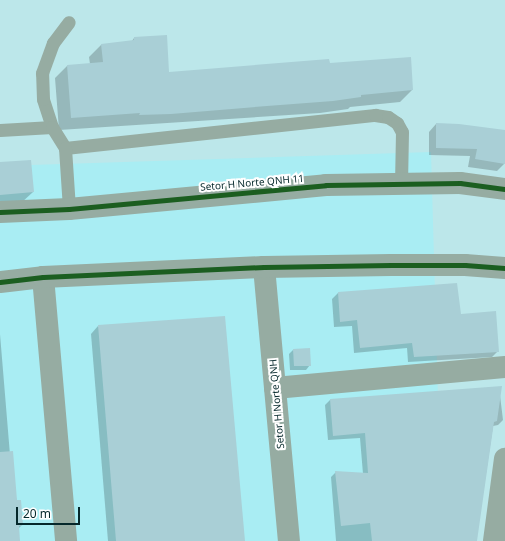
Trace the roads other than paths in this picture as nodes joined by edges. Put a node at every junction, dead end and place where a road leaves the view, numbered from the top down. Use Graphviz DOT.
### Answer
graph roads {
  1 [pos="69,22"];
  2 [pos="52,127"];
  3 [pos="0,130"];
  4 [pos="65,148"];
  5 [pos="401,183"];
  6 [pos="505,189"];
  7 [pos="69,209"];
  8 [pos="0,212"];
  9 [pos="264,268"];
  10 [pos="505,268"];
  11 [pos="43,277"];
  12 [pos="0,282"];
  13 [pos="505,367"];
  14 [pos="275,388"];
  15 [pos="505,459"];
  16 [pos="66,541"];
  17 [pos="289,541"];
  18 [pos="494,541"];
  1 -- 2 [label="lane"];
  2 -- 3 [label="lane"];
  2 -- 4 [label="lane"];
  4 -- 5 [label="lane"];
  4 -- 7 [label="lane"];
  5 -- 6 [label="street, Setor H Norte QNH 11"];
  5 -- 7 [label="street, Setor H Norte QNH 11"];
  7 -- 8 [label="street, Setor H Norte QNH 11"];
  9 -- 10 [label="street"];
  9 -- 11 [label="street"];
  9 -- 14 [label="street, Setor H Norte QNH"];
  11 -- 12 [label="street"];
  11 -- 16 [label="street"];
  13 -- 14 [label="street"];
  14 -- 17 [label="street, Setor H Norte QNH"];
  15 -- 18 [label="street"];
}
